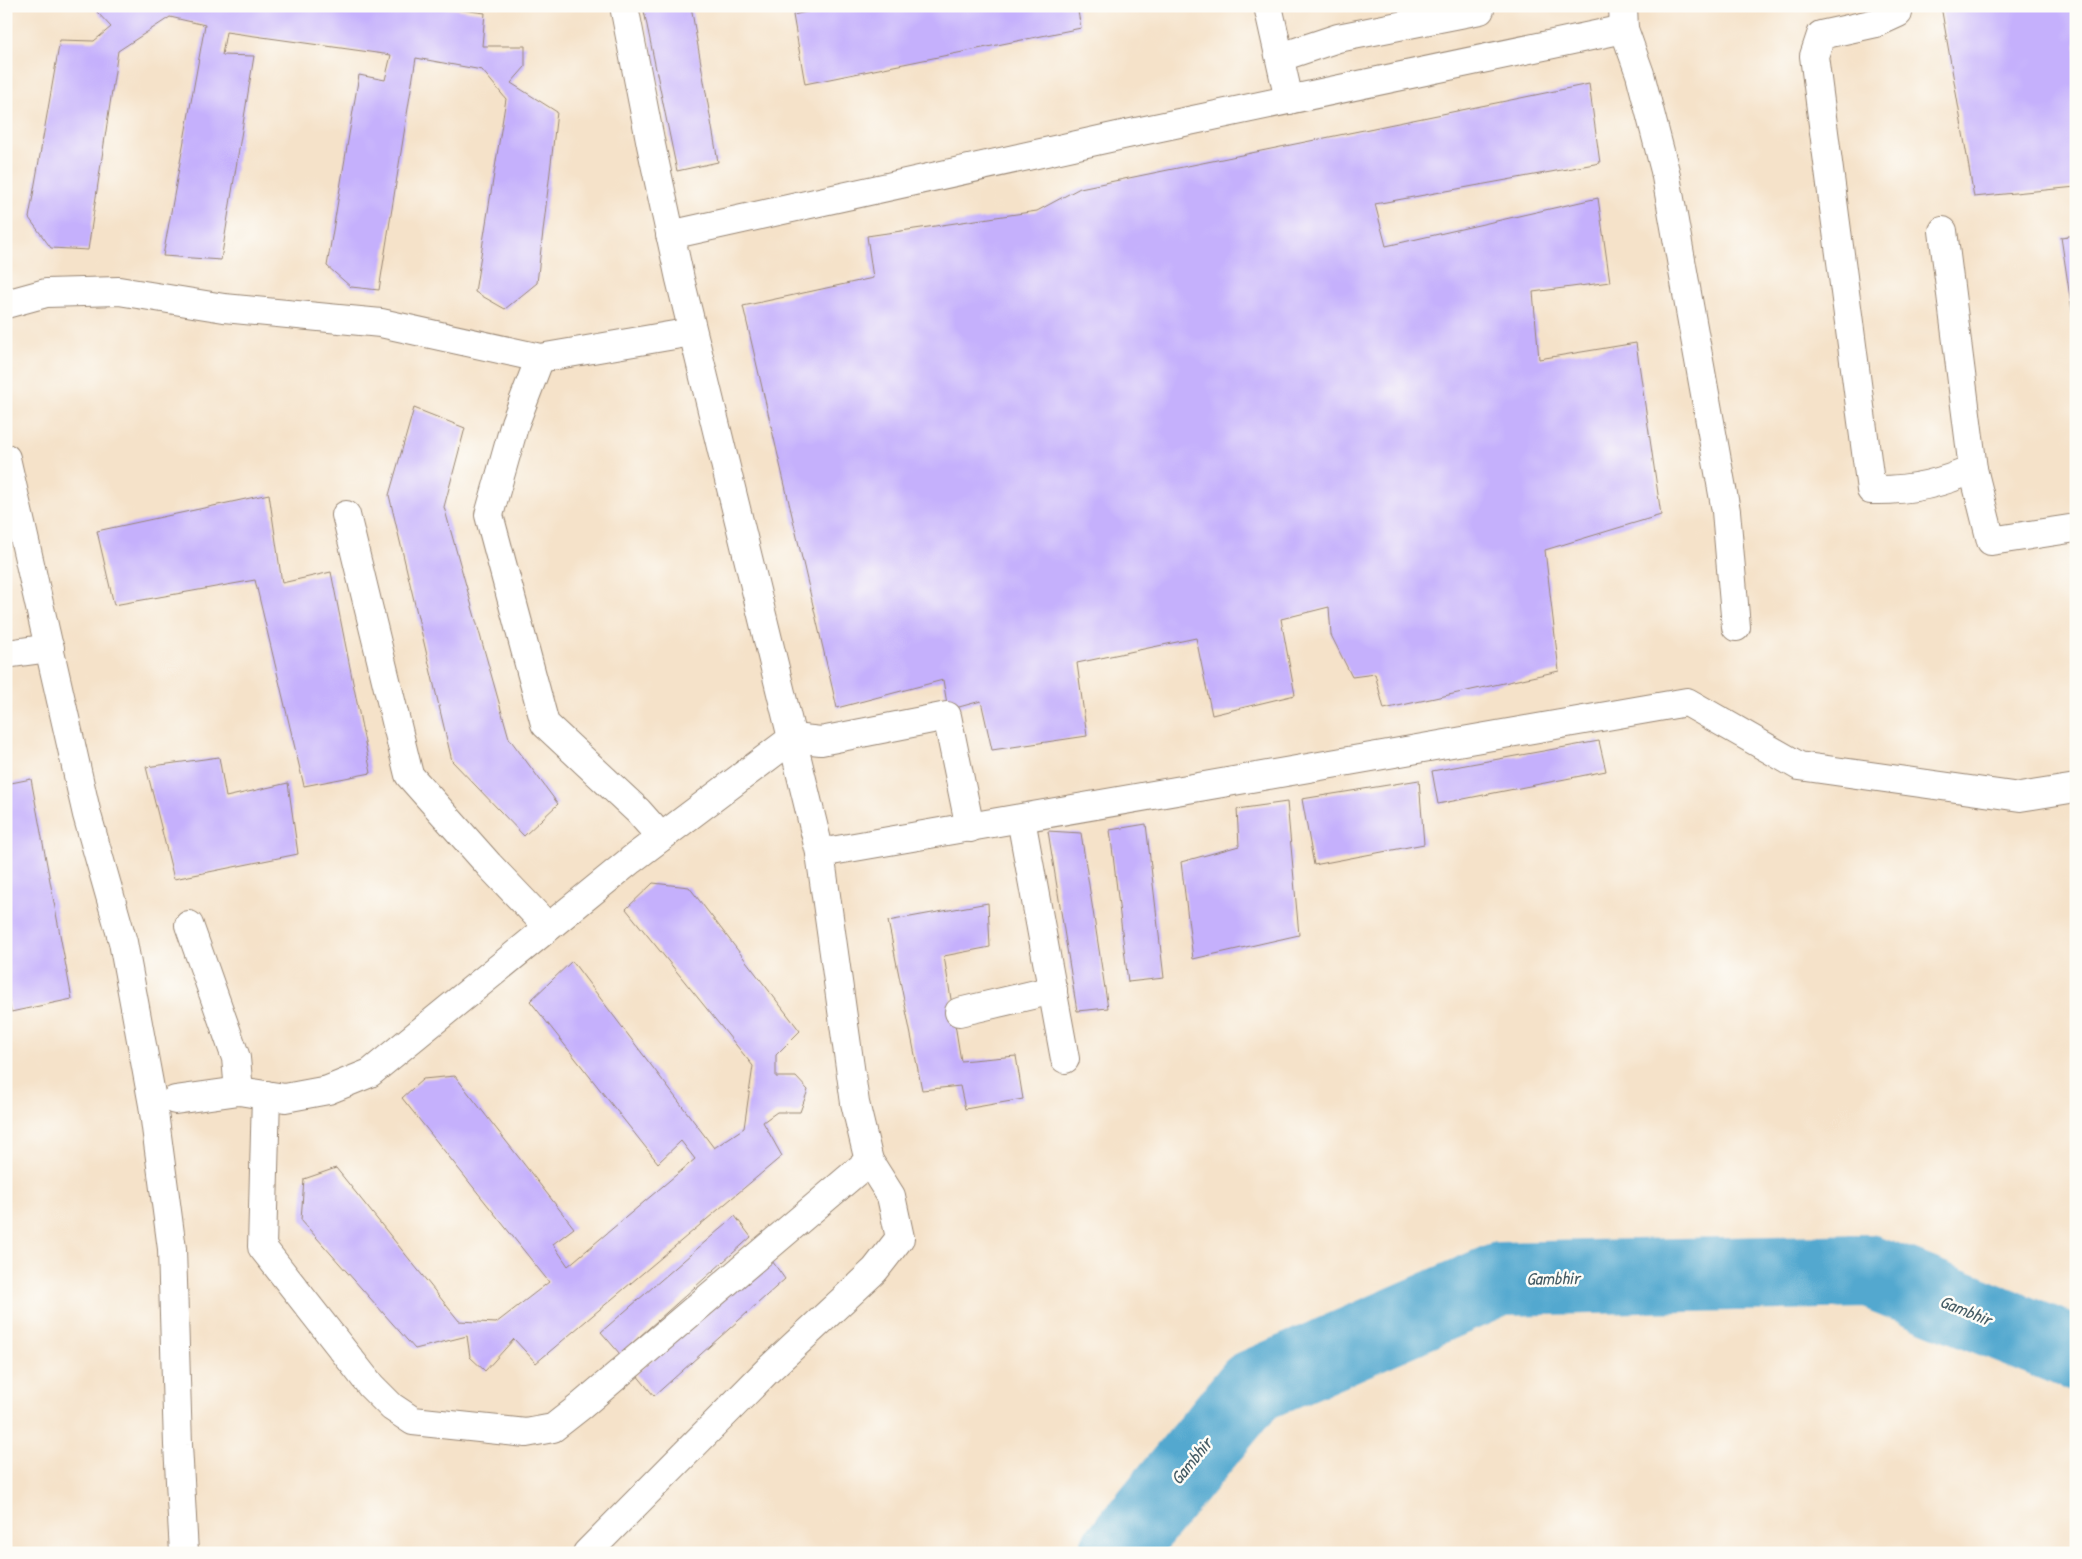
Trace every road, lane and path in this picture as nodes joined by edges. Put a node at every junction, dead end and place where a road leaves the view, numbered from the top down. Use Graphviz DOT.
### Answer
graph roads {
  1 [pos="624,6"];
  2 [pos="1268,6"];
  3 [pos="1899,6"];
  4 [pos="1480,10"];
  5 [pos="1624,18"];
  6 [pos="1281,57"];
  7 [pos="1289,100"];
  8 [pos="1943,231"];
  9 [pos="670,235"];
  10 [pos="6,304"];
  11 [pos="692,332"];
  12 [pos="540,358"];
  13 [pos="6,458"];
  14 [pos="1973,469"];
  15 [pos="346,515"];
  16 [pos="2076,528"];
  17 [pos="1736,626"];
  18 [pos="50,648"];
  19 [pos="6,654"];
  20 [pos="793,738"];
  21 [pos="2076,788"];
  22 [pos="1022,818"];
  23 [pos="970,828"];
  24 [pos="661,837"];
  25 [pos="820,853"];
  26 [pos="189,925"];
  27 [pos="548,927"];
  28 [pos="1053,990"];
  29 [pos="959,1012"];
  30 [pos="1066,1060"];
  31 [pos="238,1091"];
  32 [pos="266,1095"];
  33 [pos="175,1100"];
  34 [pos="869,1161"];
  35 [pos="184,1553"];
  36 [pos="586,1553"];
  1 -- 9 [label="street"];
  2 -- 6 [label="street"];
  3 -- 14 [label="street"];
  4 -- 6 [label="street"];
  5 -- 7 [label="street"];
  5 -- 17 [label="street"];
  6 -- 7 [label="street"];
  7 -- 9 [label="street"];
  8 -- 14 [label="street"];
  9 -- 11 [label="street"];
  10 -- 12 [label="street"];
  11 -- 12 [label="street"];
  11 -- 20 [label="street"];
  12 -- 24 [label="street"];
  13 -- 18 [label="street"];
  14 -- 16 [label="street"];
  15 -- 27 [label="street"];
  18 -- 19 [label="street"];
  18 -- 35 [label="street"];
  20 -- 23 [label="street"];
  20 -- 24 [label="street"];
  20 -- 25 [label="street"];
  21 -- 22 [label="street"];
  22 -- 23 [label="street"];
  22 -- 28 [label="street"];
  23 -- 25 [label="street"];
  24 -- 27 [label="street"];
  25 -- 34 [label="street"];
  26 -- 31 [label="street"];
  27 -- 32 [label="street"];
  28 -- 29 [label="street"];
  28 -- 30 [label="street"];
  31 -- 32 [label="street"];
  31 -- 33 [label="street"];
  32 -- 34 [label="street"];
  34 -- 36 [label="street"];
}
